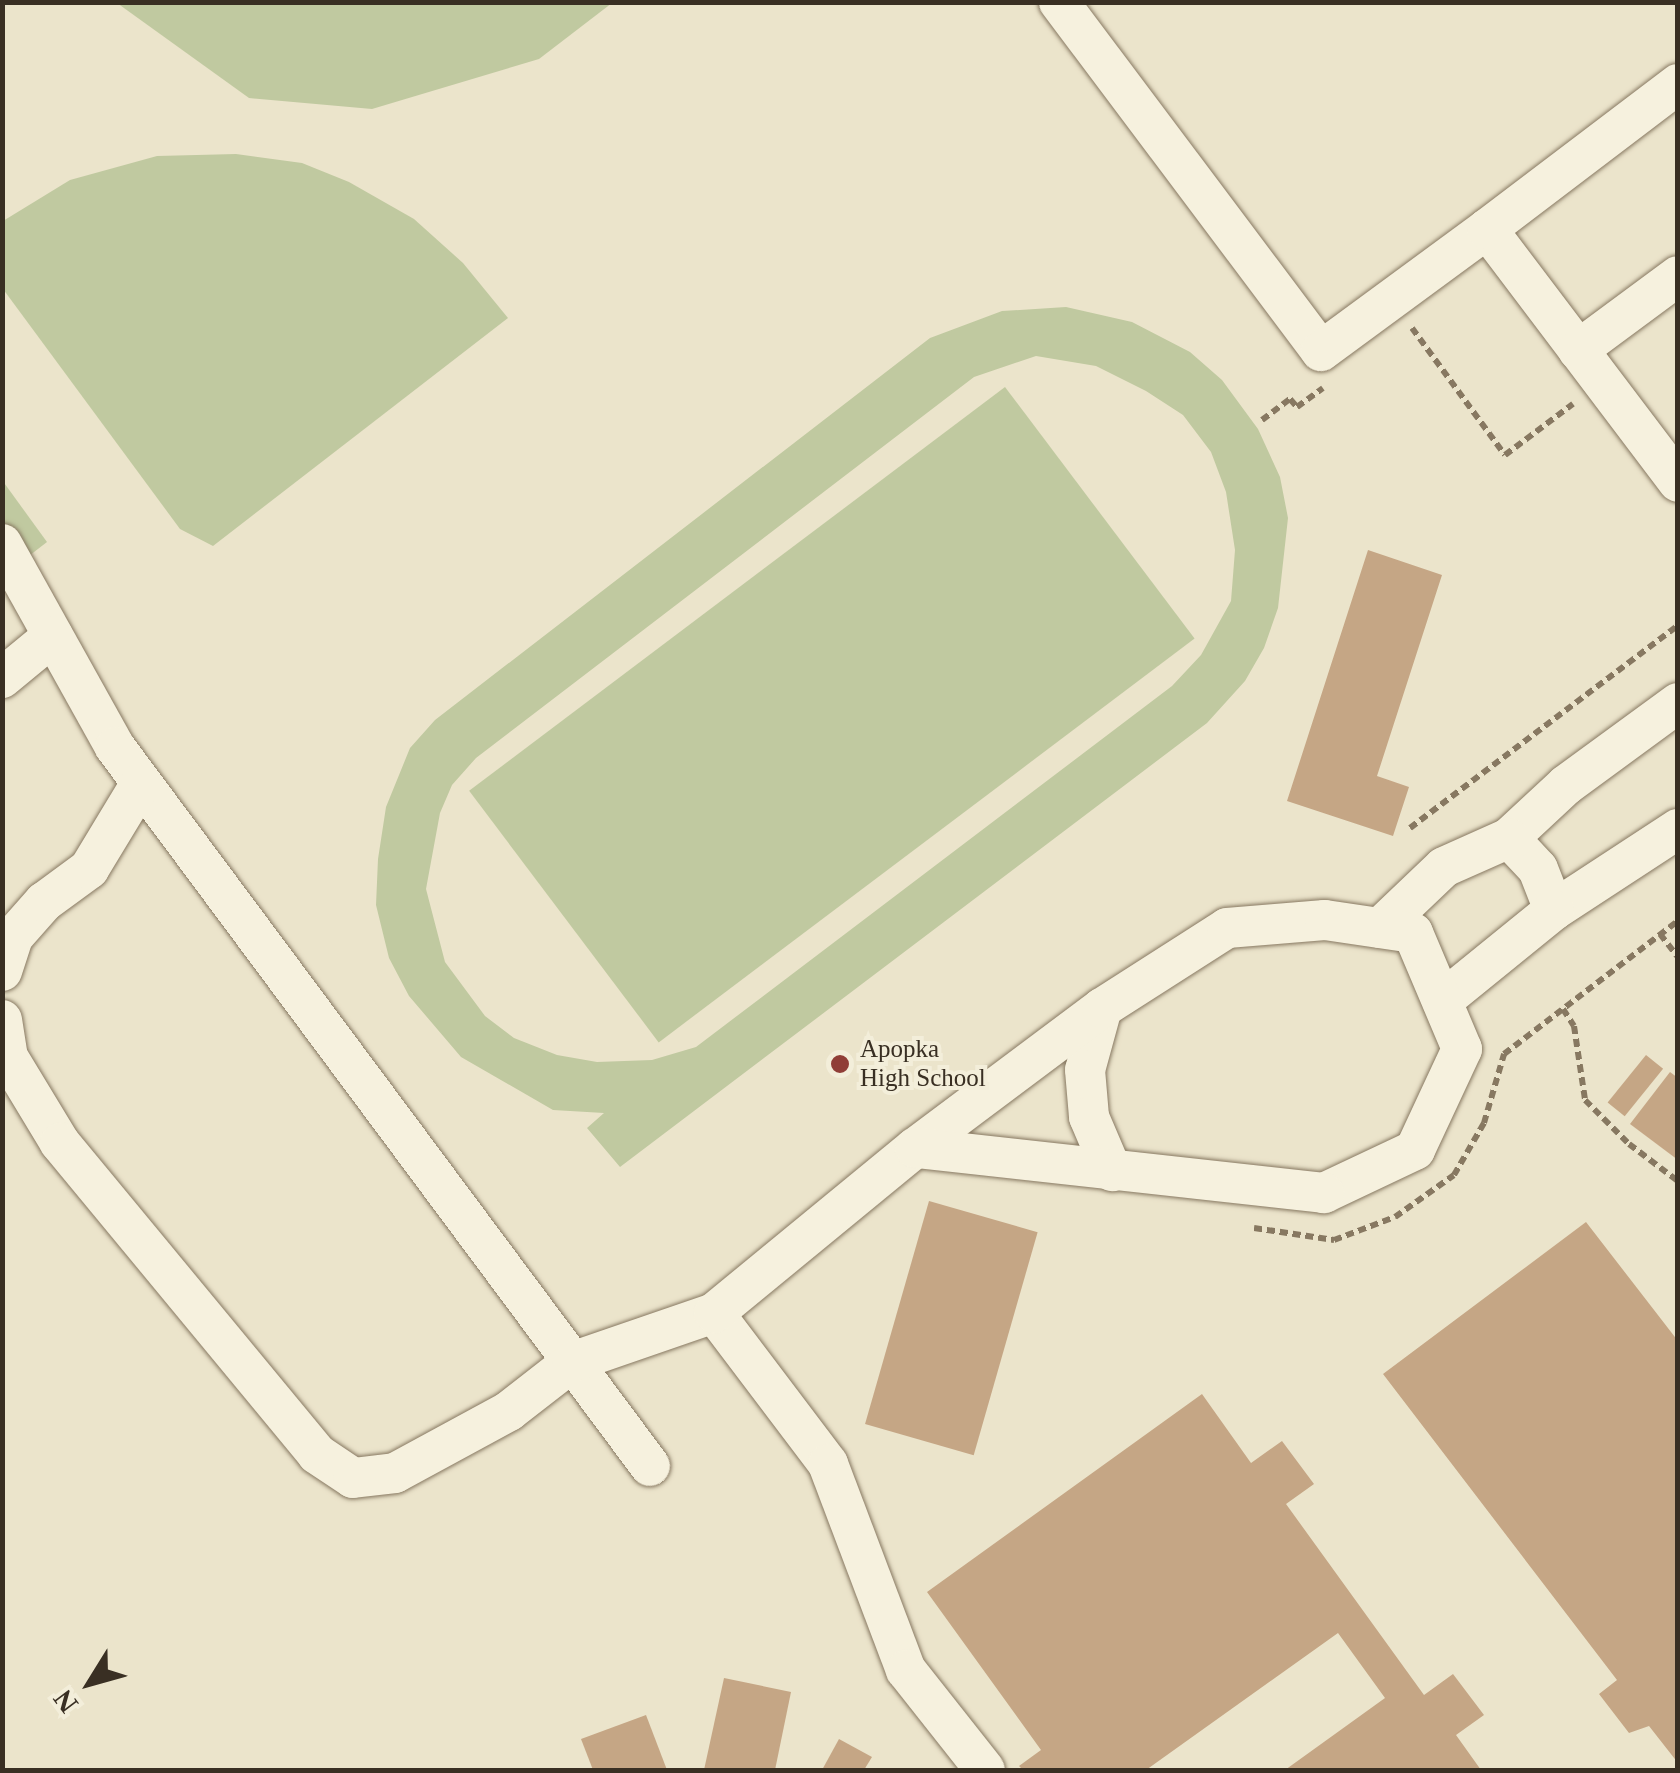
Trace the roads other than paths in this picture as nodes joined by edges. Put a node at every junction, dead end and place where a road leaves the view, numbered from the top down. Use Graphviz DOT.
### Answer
graph roads {
  1 [pos="1059,2"];
  2 [pos="1678,84"];
  3 [pos="1486,229"];
  4 [pos="1678,276"];
  5 [pos="1578,350"];
  6 [pos="1678,482"];
  7 [pos="2,544"];
  8 [pos="16,604"];
  9 [pos="54,636"];
  10 [pos="2,678"];
  11 [pos="1678,703"];
  12 [pos="141,783"];
  13 [pos="1678,830"];
  14 [pos="1509,838"];
  15 [pos="1554,910"];
  16 [pos="1380,928"];
  17 [pos="2,970"];
  18 [pos="1442,1002"];
  19 [pos="1102,1008"];
  20 [pos="2,1020"];
  21 [pos="915,1148"];
  22 [pos="1112,1170"];
  23 [pos="714,1313"];
  24 [pos="572,1362"];
  25 [pos="650,1466"];
  26 [pos="986,1770"];
  1 -- 3 [label="street"];
  2 -- 3 [label="street"];
  3 -- 5 [label="street"];
  4 -- 5 [label="street"];
  5 -- 6 [label="street"];
  7 -- 8 [label="street"];
  8 -- 9 [label="street"];
  9 -- 10 [label="street"];
  9 -- 12 [label="street"];
  11 -- 14 [label="street"];
  12 -- 17 [label="street"];
  12 -- 24 [label="street"];
  13 -- 15 [label="street"];
  14 -- 15 [label="street"];
  14 -- 16 [label="street"];
  15 -- 18 [label="street"];
  16 -- 18 [label="street"];
  16 -- 19 [label="street"];
  18 -- 22 [label="street"];
  19 -- 21 [label="street"];
  19 -- 22 [label="street"];
  20 -- 24 [label="street"];
  21 -- 22 [label="street"];
  21 -- 23 [label="street"];
  23 -- 24 [label="street"];
  23 -- 26 [label="street"];
  24 -- 25 [label="street"];
}
